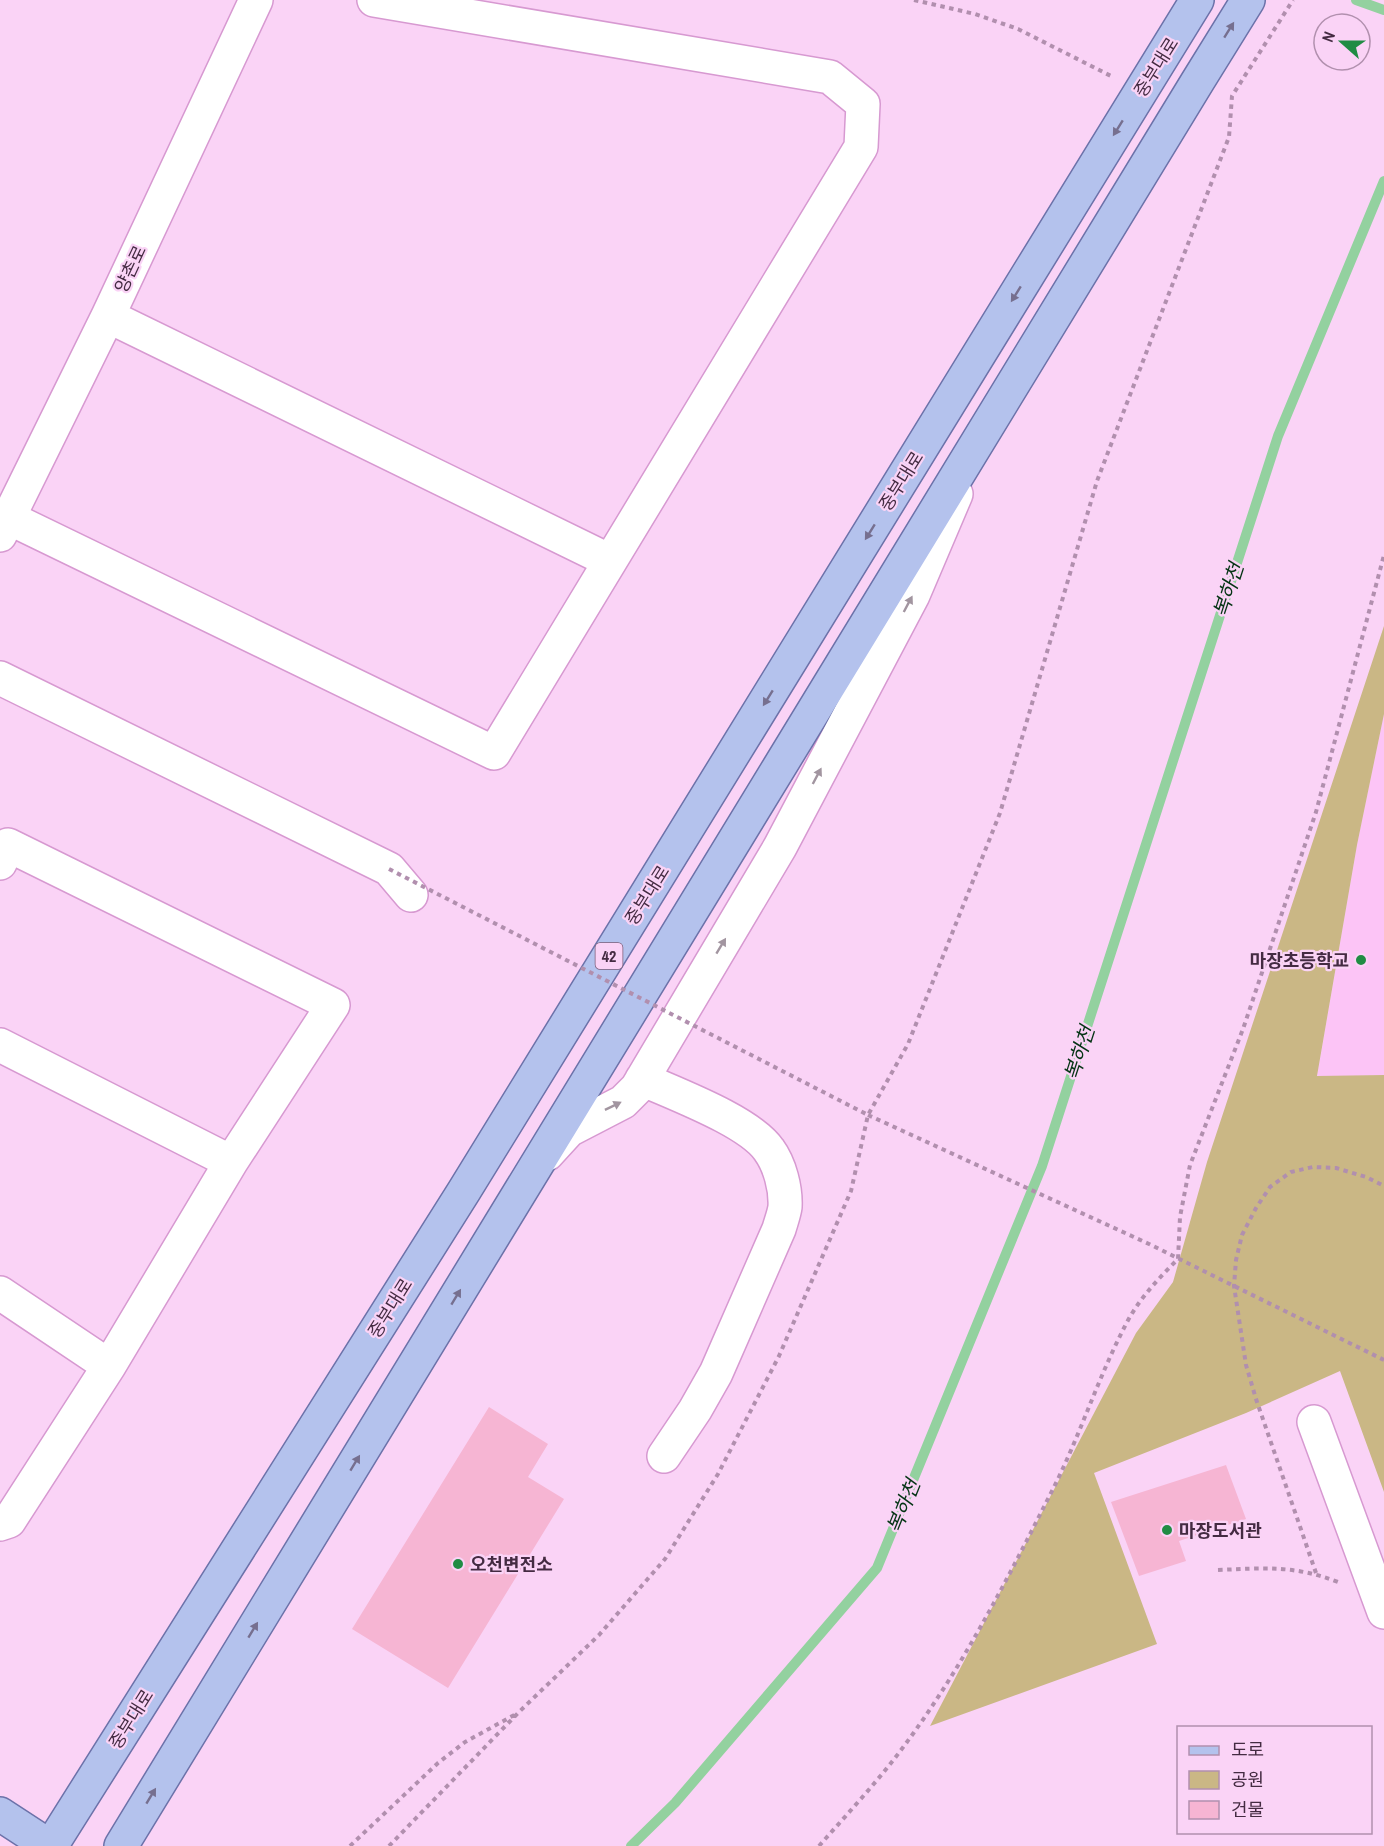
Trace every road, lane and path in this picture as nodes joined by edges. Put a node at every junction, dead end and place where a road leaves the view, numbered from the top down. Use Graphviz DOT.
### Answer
graph roads {
  1 [pos="256,0"];
  2 [pos="374,0"];
  3 [pos="914,0"];
  4 [pos="1197,0"];
  5 [pos="1248,0"];
  6 [pos="1293,0"];
  7 [pos="1142,90"];
  8 [pos="108,316"];
  9 [pos="984,428"];
  10 [pos="4,527"];
  11 [pos="1384,555"];
  12 [pos="610,561"];
  13 [pos="0,678"];
  14 [pos="0,863"];
  15 [pos="389,869"];
  16 [pos="411,895"];
  17 [pos="0,1045"];
  18 [pos="642,1079"];
  19 [pos="868,1116"];
  20 [pos="231,1162"];
  21 [pos="535,1167"];
  22 [pos="1384,1186"];
  23 [pos="1178,1259"];
  24 [pos="1234,1286"];
  25 [pos="0,1293"];
  26 [pos="1384,1360"];
  27 [pos="109,1366"];
  28 [pos="1314,1422"];
  29 [pos="664,1456"];
  30 [pos="0,1524"];
  31 [pos="1218,1570"];
  32 [pos="1316,1573"];
  33 [pos="1343,1584"];
  34 [pos="1384,1612"];
  35 [pos="519,1712"];
  36 [pos="0,1814"];
  37 [pos="50,1846"];
  38 [pos="121,1846"];
  39 [pos="350,1846"];
  40 [pos="388,1846"];
  41 [pos="819,1846"];
  1 -- 8 [label="street, 양촌로"];
  2 -- 12 [label="street"];
  3 -- 7 [label="path"];
  4 -- 7 [label="main road, 중부대로 / 42"];
  9 -- 5 [label="main road, one-way"];
  6 -- 19 [label="path"];
  7 -- 37 [label="main road, 중부대로 / 42, one-way"];
  8 -- 10 [label="street, 양촌로"];
  8 -- 12 [label="street"];
  18 -- 9 [label="street, one-way"];
  9 -- 21 [label="main road"];
  10 -- 12 [label="street"];
  11 -- 23 [label="path"];
  13 -- 15 [label="street"];
  14 -- 20 [label="street"];
  15 -- 16 [label="street"];
  15 -- 19 [label="path, bridge"];
  17 -- 20 [label="street"];
  21 -- 18 [label="street, one-way"];
  18 -- 29 [label="street"];
  19 -- 23 [label="path"];
  19 -- 35 [label="path"];
  20 -- 27 [label="street"];
  38 -- 21 [label="main road, one-way"];
  22 -- 24 [label="path"];
  23 -- 24 [label="path"];
  23 -- 41 [label="path"];
  24 -- 26 [label="path"];
  24 -- 32 [label="path"];
  25 -- 27 [label="street"];
  27 -- 30 [label="street"];
  28 -- 34 [label="street"];
  31 -- 32 [label="path"];
  32 -- 33 [label="path"];
  35 -- 39 [label="path"];
  35 -- 40 [label="path"];
  36 -- 37 [label="main road"];
}
